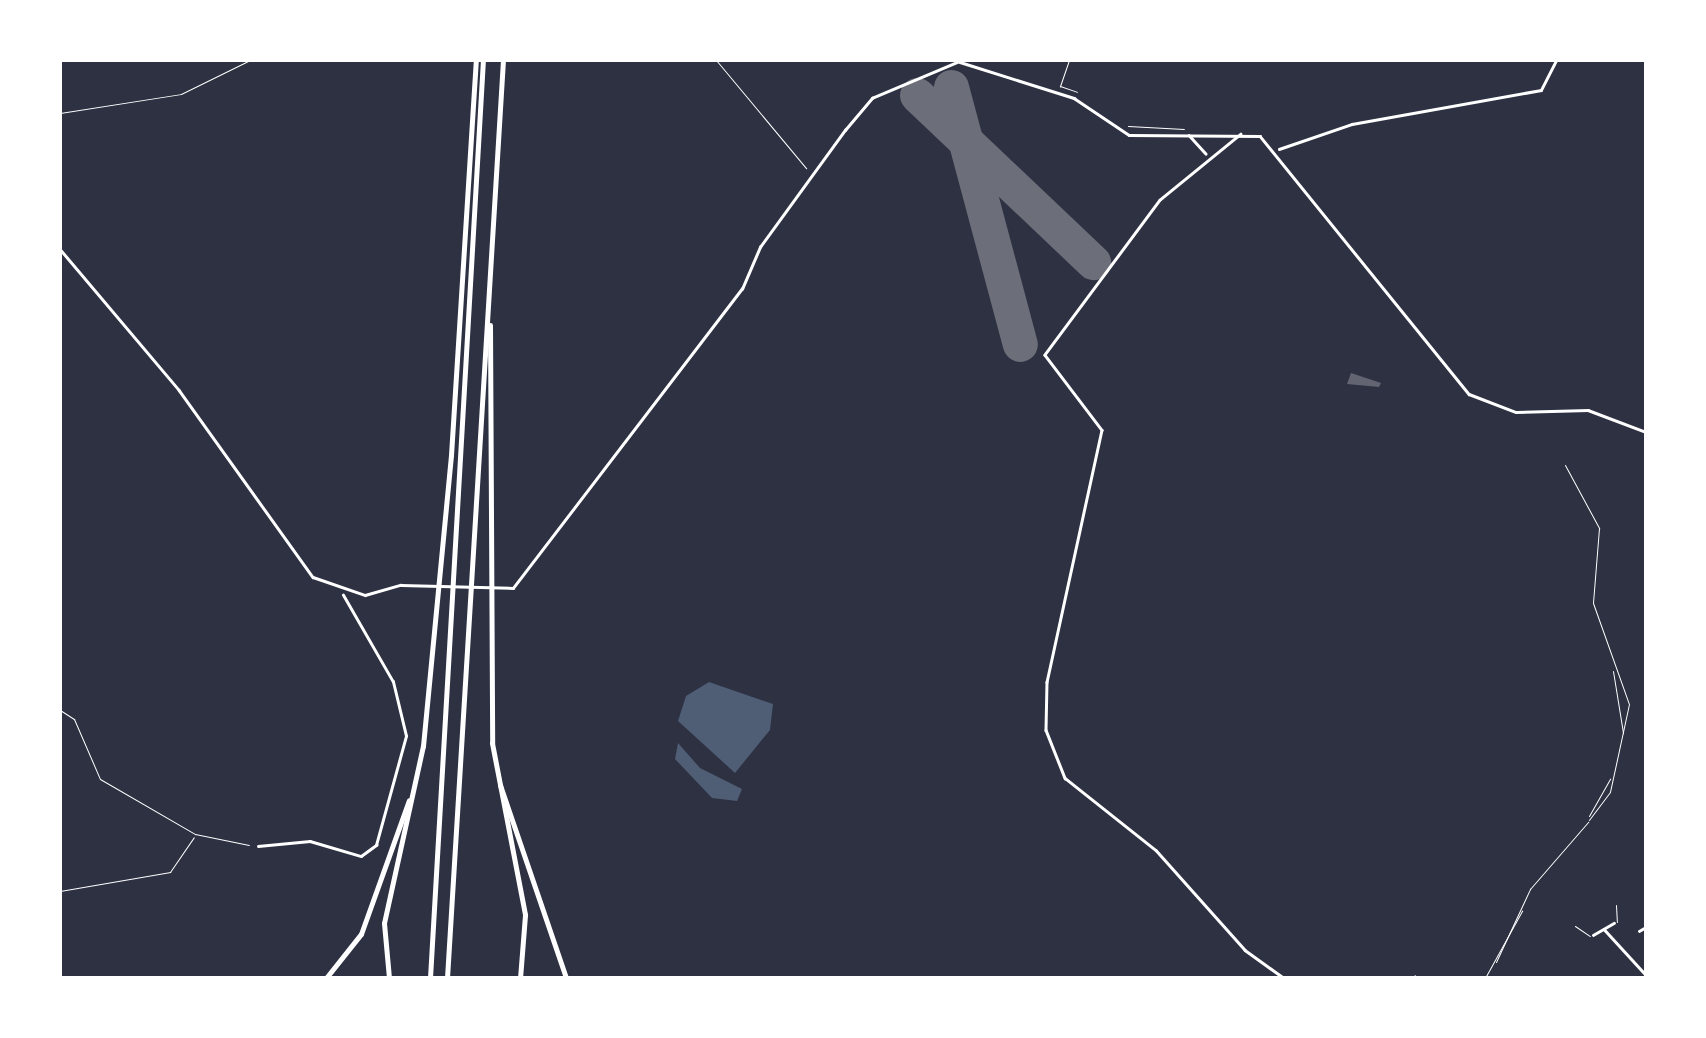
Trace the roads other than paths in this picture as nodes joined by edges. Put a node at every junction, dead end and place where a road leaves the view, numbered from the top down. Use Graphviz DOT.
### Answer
graph roads {
  1 [pos="250,60"];
  2 [pos="480,60"];
  3 [pos="503,60"];
  4 [pos="972,60"];
  5 [pos="1556,60"];
  6 [pos="960,61"];
  7 [pos="973,67"];
  8 [pos="60,113"];
  9 [pos="1241,134"];
  10 [pos="1189,135"];
  11 [pos="1277,150"];
  12 [pos="1207,156"];
  13 [pos="60,249"];
  14 [pos="490,262"];
  15 [pos="1646,432"];
  16 [pos="1565,465"];
  17 [pos="342,594"];
  18 [pos="1614,668"];
  19 [pos="1624,736"];
  20 [pos="494,763"];
  21 [pos="1613,777"];
  22 [pos="417,778"];
  23 [pos="1588,820"];
  24 [pos="258,846"];
  25 [pos="1616,906"];
  26 [pos="1521,908"];
  27 [pos="1614,923"];
  28 [pos="1575,926"];
  29 [pos="1646,927"];
  30 [pos="1604,929"];
  31 [pos="1639,931"];
  32 [pos="1593,934"];
  33 [pos="1496,962"];
  34 [pos="1646,975"];
  35 [pos="326,978"];
  36 [pos="389,978"];
  37 [pos="430,978"];
  38 [pos="448,978"];
  39 [pos="520,978"];
  40 [pos="566,978"];
  41 [pos="1284,978"];
  42 [pos="1485,978"];
  1 -- 8 [label="lane"];
  2 -- 22 [label="highway"];
  2 -- 37 [label="highway"];
  3 -- 14 [label="highway"];
  4 -- 7 [label="street"];
  5 -- 11 [label="street"];
  6 -- 7 [label="street"];
  6 -- 17 [label="street"];
  7 -- 10 [label="street"];
  9 -- 10 [label="street"];
  9 -- 11 [label="street"];
  9 -- 12 [label="street"];
  10 -- 12 [label="street"];
  11 -- 15 [label="street"];
  12 -- 41 [label="street"];
  13 -- 17 [label="street"];
  14 -- 20 [label="highway"];
  14 -- 38 [label="highway"];
  16 -- 18 [label="lane"];
  17 -- 24 [label="street"];
  18 -- 19 [label="lane"];
  18 -- 19 [label="lane"];
  19 -- 21 [label="lane"];
  20 -- 39 [label="highway"];
  20 -- 40 [label="highway"];
  21 -- 23 [label="lane"];
  21 -- 23 [label="lane"];
  22 -- 35 [label="highway"];
  22 -- 36 [label="highway"];
  23 -- 26 [label="lane"];
  25 -- 27 [label="lane"];
  26 -- 33 [label="lane"];
  26 -- 33 [label="lane"];
  27 -- 30 [label="street"];
  28 -- 32 [label="lane"];
  29 -- 31 [label="street"];
  30 -- 32 [label="street"];
  30 -- 34 [label="street"];
  33 -- 42 [label="lane"];
}
